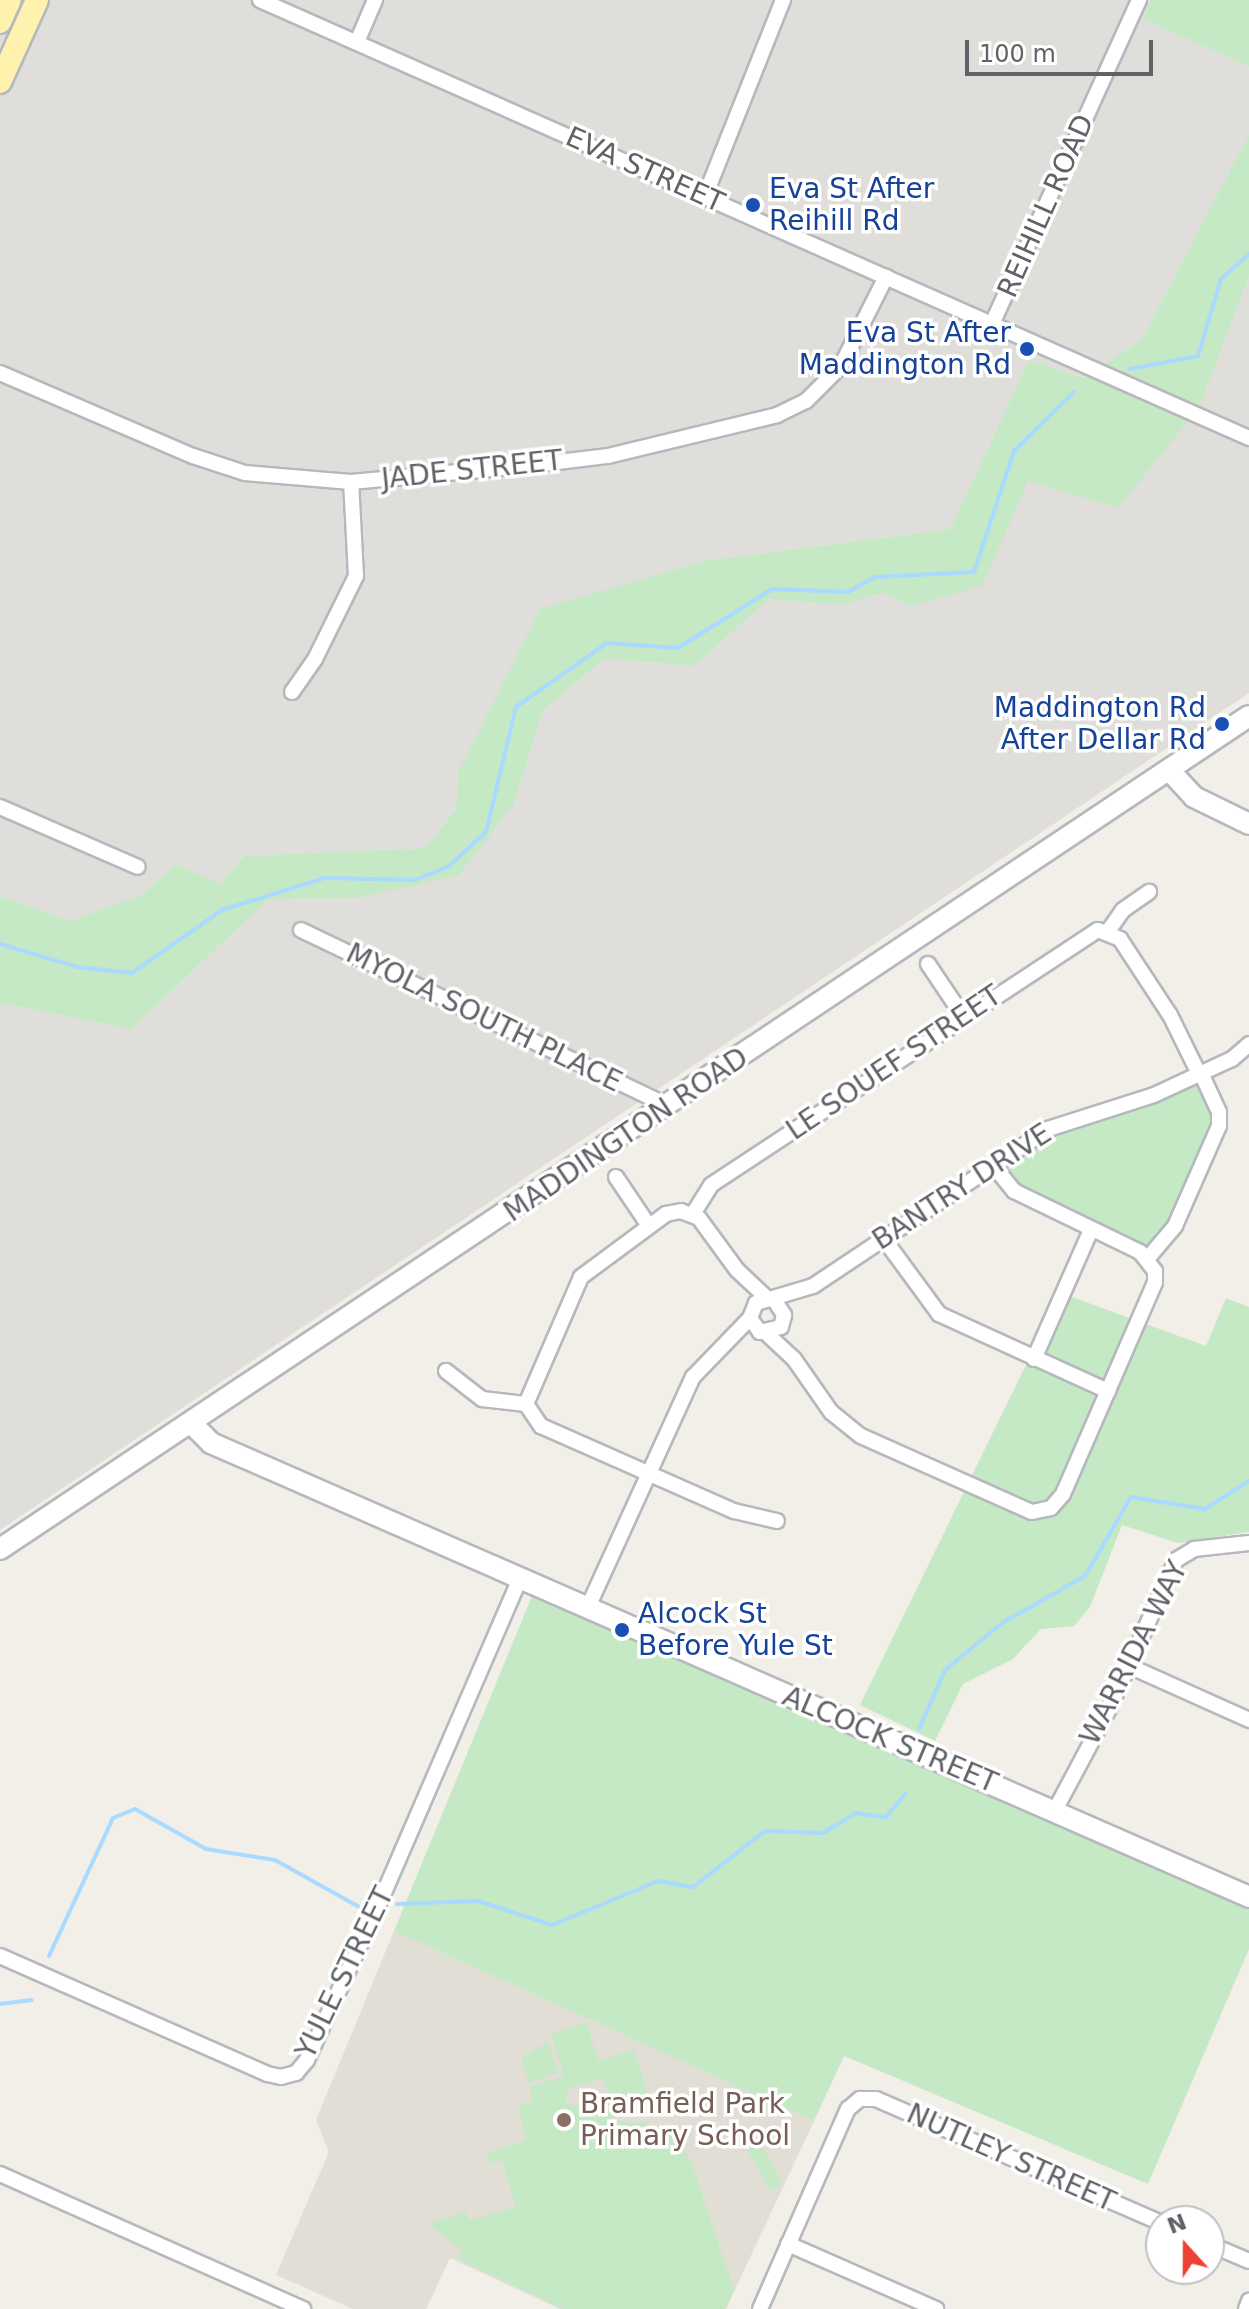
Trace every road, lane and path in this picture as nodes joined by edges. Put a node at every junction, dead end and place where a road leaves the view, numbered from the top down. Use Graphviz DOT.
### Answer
graph roads {
  1 [pos="10,0"];
  2 [pos="37,0"];
  3 [pos="260,0"];
  4 [pos="375,0"];
  5 [pos="783,0"];
  6 [pos="1139,0"];
  7 [pos="0,22"];
  8 [pos="357,42"];
  9 [pos="0,82"];
  10 [pos="705,196"];
  11 [pos="886,277"];
  12 [pos="992,324"];
  13 [pos="0,373"];
  14 [pos="1249,438"];
  15 [pos="351,482"];
  16 [pos="292,692"];
  17 [pos="1249,716"];
  18 [pos="1176,765"];
  19 [pos="0,807"];
  20 [pos="1249,824"];
  21 [pos="138,867"];
  22 [pos="1149,892"];
  23 [pos="301,930"];
  24 [pos="1109,930"];
  25 [pos="928,964"];
  26 [pos="963,1016"];
  27 [pos="1249,1044"];
  28 [pos="1200,1074"];
  29 [pos="668,1106"];
  30 [pos="994,1166"];
  31 [pos="616,1177"];
  32 [pos="693,1214"];
  33 [pos="649,1226"];
  34 [pos="1091,1230"];
  35 [pos="884,1239"];
  36 [pos="1148,1258"];
  37 [pos="737,1270"];
  38 [pos="813,1286"];
  39 [pos="771,1300"];
  40 [pos="750,1316"];
  41 [pos="784,1318"];
  42 [pos="763,1333"];
  43 [pos="721,1349"];
  44 [pos="794,1359"];
  45 [pos="1034,1359"];
  46 [pos="446,1371"];
  47 [pos="1108,1391"];
  48 [pos="526,1404"];
  49 [pos="199,1419"];
  50 [pos="649,1472"];
  51 [pos="777,1521"];
  52 [pos="1249,1543"];
  53 [pos="0,1549"];
  54 [pos="520,1578"];
  55 [pos="588,1607"];
  56 [pos="1129,1666"];
  57 [pos="1249,1720"];
  58 [pos="1054,1812"];
  59 [pos="1249,1897"];
  60 [pos="0,1956"];
  61 [pos="0,2174"];
  62 [pos="1145,2216"];
  63 [pos="788,2244"];
  64 [pos="1225,2251"];
  65 [pos="1249,2261"];
  66 [pos="1249,2301"];
  67 [pos="303,2309"];
  68 [pos="760,2309"];
  69 [pos="936,2309"];
  70 [pos="1246,2309"];
  1 -- 7 [label="main road"];
  2 -- 9 [label="main road"];
  3 -- 8 [label="street, EVA STREET"];
  4 -- 8 [label="street"];
  5 -- 10 [label="street"];
  6 -- 12 [label="street, REIHILL ROAD"];
  8 -- 10 [label="street, EVA STREET"];
  10 -- 11 [label="street, EVA STREET"];
  11 -- 12 [label="street, EVA STREET"];
  11 -- 15 [label="street, JADE STREET"];
  12 -- 14 [label="street, EVA STREET"];
  13 -- 15 [label="street, JADE STREET"];
  15 -- 16 [label="street"];
  17 -- 18 [label="main road, MADDINGTON ROAD"];
  18 -- 20 [label="main road"];
  18 -- 29 [label="main road, MADDINGTON ROAD"];
  19 -- 21 [label="street"];
  22 -- 24 [label="street, LE SOUEF STREET"];
  23 -- 29 [label="street, MYOLA SOUTH PLACE"];
  24 -- 26 [label="street, LE SOUEF STREET"];
  24 -- 28 [label="street"];
  25 -- 26 [label="street"];
  26 -- 32 [label="street, LE SOUEF STREET"];
  27 -- 28 [label="street, BANTRY DRIVE"];
  28 -- 30 [label="street, BANTRY DRIVE"];
  28 -- 36 [label="street"];
  29 -- 49 [label="main road, MADDINGTON ROAD"];
  30 -- 34 [label="street"];
  30 -- 35 [label="street, BANTRY DRIVE"];
  31 -- 33 [label="street"];
  32 -- 33 [label="street"];
  32 -- 37 [label="street"];
  33 -- 48 [label="street"];
  34 -- 36 [label="street"];
  34 -- 45 [label="street"];
  35 -- 38 [label="street, BANTRY DRIVE"];
  35 -- 45 [label="street"];
  36 -- 47 [label="street"];
  37 -- 39 [label="street"];
  37 -- 40 [label="street"];
  38 -- 39 [label="street, BANTRY DRIVE"];
  38 -- 41 [label="street, BANTRY DRIVE"];
  39 -- 40 [label="street, BANTRY DRIVE"];
  39 -- 41 [label="street"];
  40 -- 42 [label="street"];
  40 -- 43 [label="street"];
  41 -- 42 [label="street, BANTRY DRIVE"];
  41 -- 44 [label="street"];
  42 -- 43 [label="street"];
  42 -- 44 [label="street"];
  43 -- 50 [label="street"];
  44 -- 47 [label="street"];
  45 -- 47 [label="street"];
  46 -- 48 [label="street"];
  48 -- 50 [label="street"];
  49 -- 53 [label="main road, MADDINGTON ROAD"];
  49 -- 54 [label="main road, ALCOCK STREET"];
  50 -- 51 [label="street"];
  50 -- 55 [label="street"];
  52 -- 56 [label="street, WARRIDA WAY"];
  54 -- 55 [label="main road, ALCOCK STREET"];
  54 -- 60 [label="street, YULE STREET"];
  55 -- 58 [label="main road, ALCOCK STREET"];
  56 -- 57 [label="street"];
  56 -- 58 [label="street, WARRIDA WAY"];
  58 -- 59 [label="main road, ALCOCK STREET"];
  61 -- 67 [label="street"];
  62 -- 63 [label="street, NUTLEY STREET"];
  63 -- 68 [label="street"];
  63 -- 69 [label="street"];
  64 -- 65 [label="street"];
  66 -- 70 [label="street"];
}
